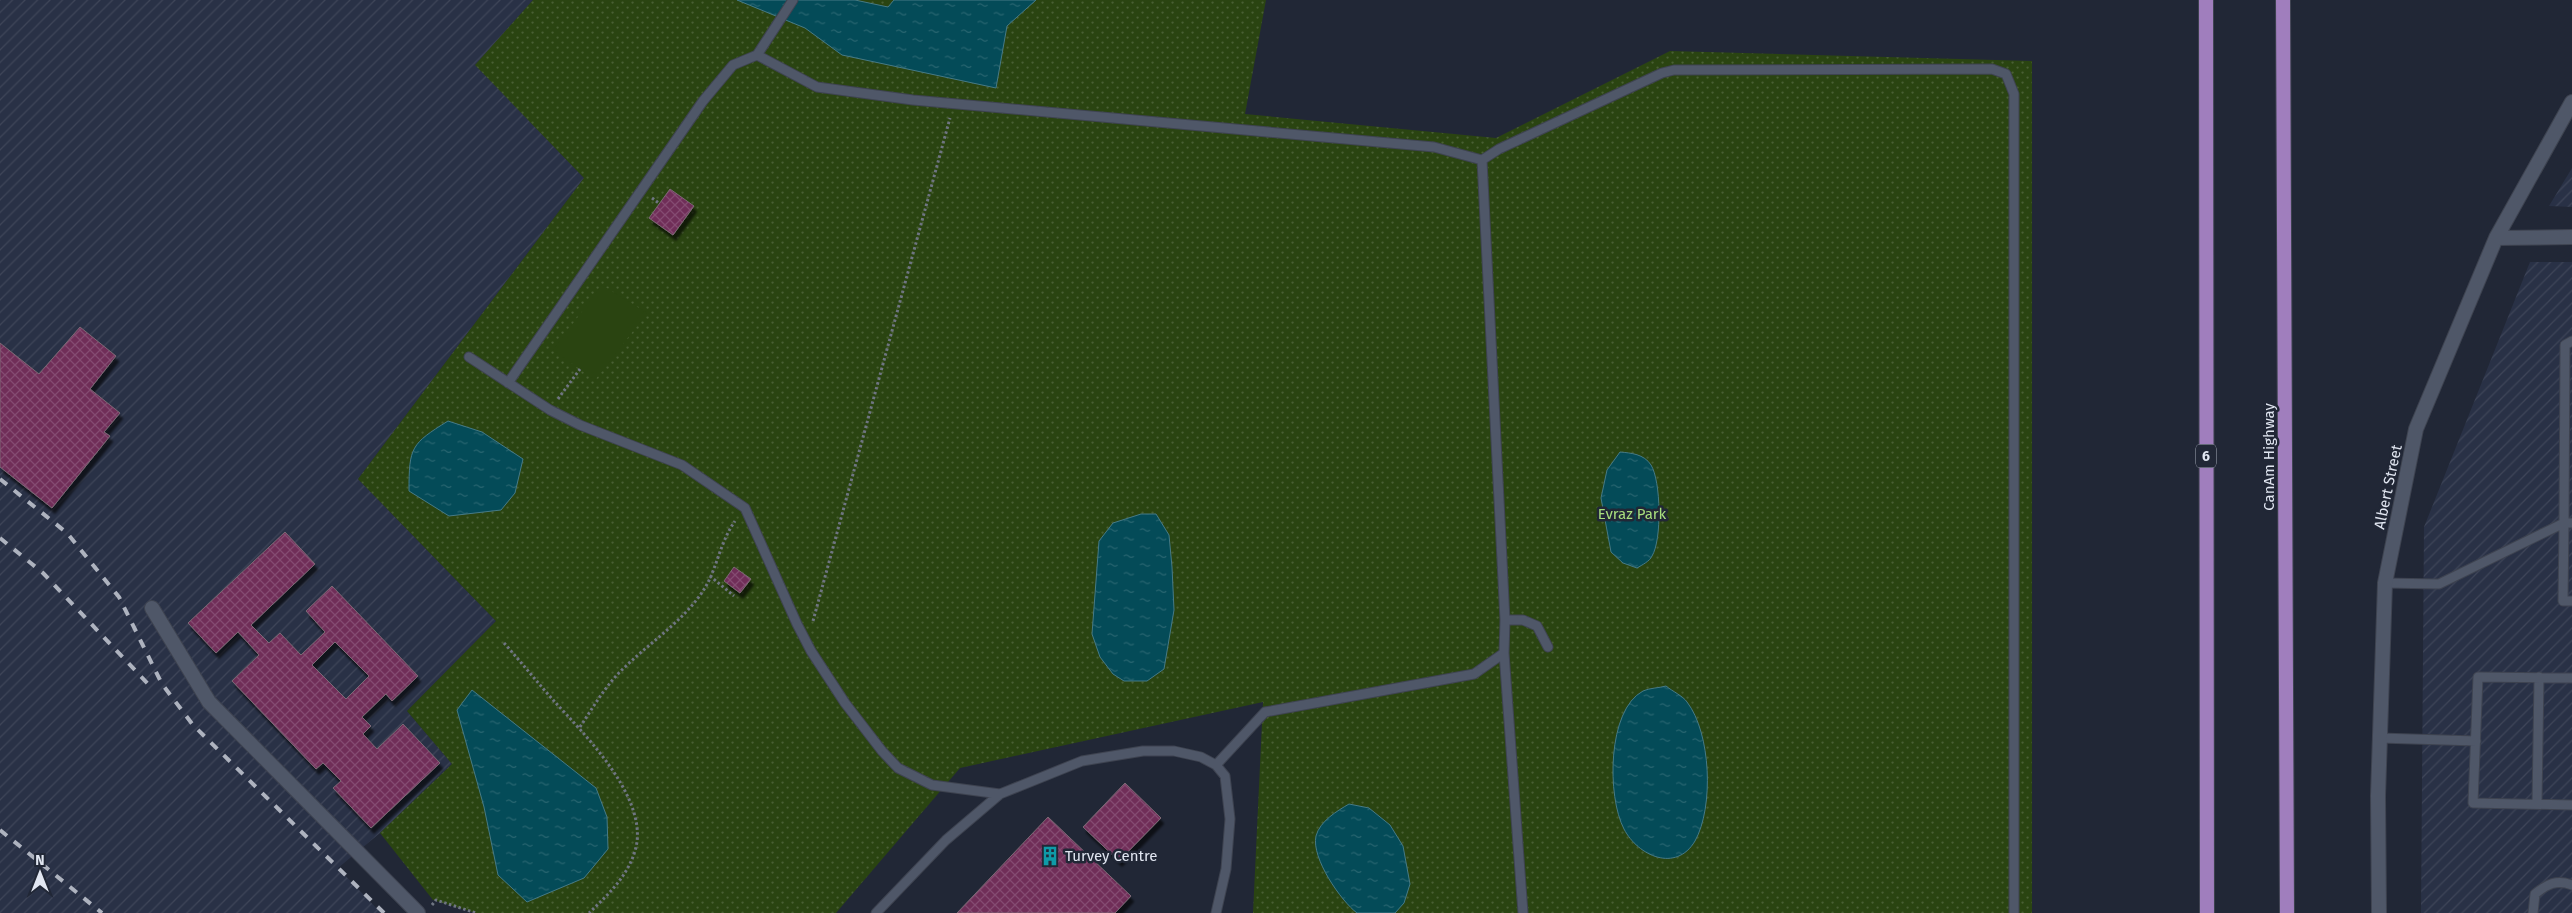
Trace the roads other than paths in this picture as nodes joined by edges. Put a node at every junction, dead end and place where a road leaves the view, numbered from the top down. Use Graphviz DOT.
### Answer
graph roads {
  1 [pos="793,0"];
  2 [pos="2206,0"];
  3 [pos="2284,0"];
  4 [pos="756,54"];
  5 [pos="2572,102"];
  6 [pos="1482,160"];
  7 [pos="2572,237"];
  8 [pos="2496,238"];
  9 [pos="2572,341"];
  10 [pos="469,357"];
  11 [pos="508,383"];
  12 [pos="2568,523"];
  13 [pos="2385,582"];
  14 [pos="2572,601"];
  15 [pos="152,608"];
  16 [pos="1505,620"];
  17 [pos="1548,648"];
  18 [pos="1504,653"];
  19 [pos="2538,677"];
  20 [pos="2572,678"];
  21 [pos="2380,738"];
  22 [pos="2476,741"];
  23 [pos="1216,765"];
  24 [pos="1000,794"];
  25 [pos="2537,804"];
  26 [pos="2572,805"];
  27 [pos="2572,885"];
  28 [pos="418,913"];
  29 [pos="876,913"];
  30 [pos="1216,913"];
  31 [pos="1523,913"];
  32 [pos="2014,913"];
  33 [pos="2207,913"];
  34 [pos="2287,913"];
  35 [pos="2379,913"];
  36 [pos="2533,913"];
  1 -- 4 [label="lane"];
  2 -- 33 [label="main road, 6"];
  3 -- 34 [label="main road, CanAm Highway"];
  4 -- 6 [label="lane"];
  4 -- 11 [label="lane"];
  5 -- 8 [label="street, Albert Street"];
  6 -- 16 [label="lane"];
  6 -- 32 [label="lane"];
  7 -- 8 [label="street"];
  8 -- 13 [label="street, Albert Street"];
  9 -- 12 [label="lane"];
  10 -- 11 [label="lane"];
  11 -- 24 [label="lane"];
  12 -- 13 [label="lane"];
  12 -- 14 [label="lane"];
  13 -- 21 [label="street, Albert Street"];
  15 -- 28 [label="street"];
  16 -- 17 [label="lane"];
  16 -- 18 [label="lane"];
  18 -- 23 [label="lane"];
  18 -- 31 [label="lane"];
  19 -- 20 [label="lane"];
  19 -- 22 [label="lane"];
  19 -- 25 [label="lane"];
  21 -- 22 [label="lane"];
  21 -- 35 [label="street, Albert Street"];
  22 -- 25 [label="lane"];
  23 -- 24 [label="lane"];
  23 -- 30 [label="lane"];
  24 -- 29 [label="lane"];
  25 -- 26 [label="lane"];
  27 -- 36 [label="lane"];
}
